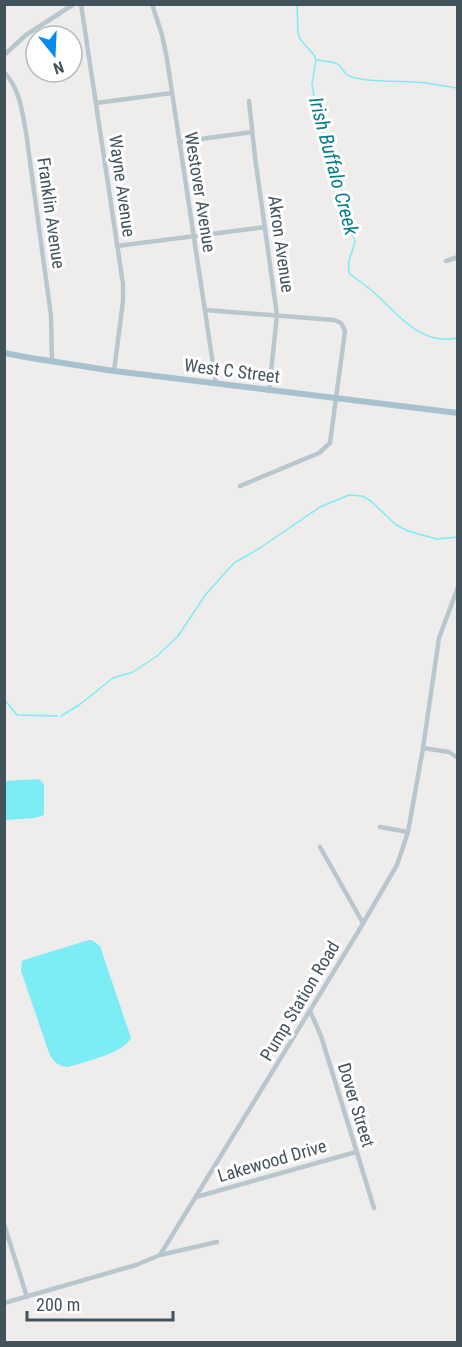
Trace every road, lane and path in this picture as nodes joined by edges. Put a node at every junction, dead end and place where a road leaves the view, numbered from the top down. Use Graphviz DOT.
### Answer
graph roads {
  1 [pos="74,4"];
  2 [pos="81,4"];
  3 [pos="152,4"];
  4 [pos="4,55"];
  5 [pos="4,72"];
  6 [pos="172,93"];
  7 [pos="249,100"];
  8 [pos="96,103"];
  9 [pos="252,132"];
  10 [pos="179,142"];
  11 [pos="265,226"];
  12 [pos="192,236"];
  13 [pos="117,246"];
  14 [pos="458,257"];
  15 [pos="446,261"];
  16 [pos="205,310"];
  17 [pos="278,315"];
  18 [pos="4,353"];
  19 [pos="52,362"];
  20 [pos="114,371"];
  21 [pos="216,384"];
  22 [pos="269,390"];
  23 [pos="336,398"];
  24 [pos="458,413"];
  25 [pos="240,486"];
  26 [pos="458,587"];
  27 [pos="423,748"];
  28 [pos="458,758"];
  29 [pos="380,826"];
  30 [pos="408,832"];
  31 [pos="320,847"];
  32 [pos="363,923"];
  33 [pos="310,1011"];
  34 [pos="356,1152"];
  35 [pos="196,1197"];
  36 [pos="374,1208"];
  37 [pos="4,1224"];
  38 [pos="217,1242"];
  39 [pos="160,1255"];
  40 [pos="27,1297"];
  41 [pos="4,1303"];
  1 -- 4 [label="street"];
  2 -- 8 [label="street, Wayne Avenue"];
  3 -- 6 [label="street, Westover Avenue"];
  5 -- 19 [label="street, Franklin Avenue"];
  6 -- 8 [label="street"];
  6 -- 10 [label="street, Westover Avenue"];
  7 -- 9 [label="street, Akron Avenue"];
  8 -- 13 [label="street, Wayne Avenue"];
  9 -- 10 [label="street"];
  9 -- 11 [label="street, Akron Avenue"];
  10 -- 12 [label="street, Westover Avenue"];
  11 -- 12 [label="street"];
  11 -- 17 [label="street, Akron Avenue"];
  12 -- 13 [label="street"];
  12 -- 16 [label="street, Westover Avenue"];
  13 -- 20 [label="street, Wayne Avenue"];
  14 -- 15 [label="street"];
  16 -- 17 [label="street"];
  16 -- 21 [label="street, Westover Avenue"];
  17 -- 22 [label="street, Akron Avenue"];
  17 -- 23 [label="street"];
  18 -- 19 [label="main road, West C Street"];
  19 -- 20 [label="main road, West C Street"];
  20 -- 21 [label="main road, West C Street"];
  21 -- 22 [label="main road, West C Street"];
  22 -- 23 [label="main road, West C Street"];
  23 -- 24 [label="main road, West C Street"];
  23 -- 25 [label="street"];
  26 -- 27 [label="street, Pump Station Road"];
  27 -- 28 [label="street"];
  27 -- 30 [label="street, Pump Station Road"];
  29 -- 30 [label="street"];
  30 -- 32 [label="street, Pump Station Road"];
  31 -- 32 [label="street"];
  32 -- 33 [label="street, Pump Station Road"];
  33 -- 34 [label="street, Dover Street"];
  33 -- 35 [label="street, Pump Station Road"];
  34 -- 35 [label="street, Lakewood Drive"];
  34 -- 36 [label="street, Dover Street"];
  35 -- 39 [label="street, Pump Station Road"];
  37 -- 40 [label="street"];
  38 -- 39 [label="street"];
  39 -- 40 [label="street"];
  40 -- 41 [label="street"];
}
